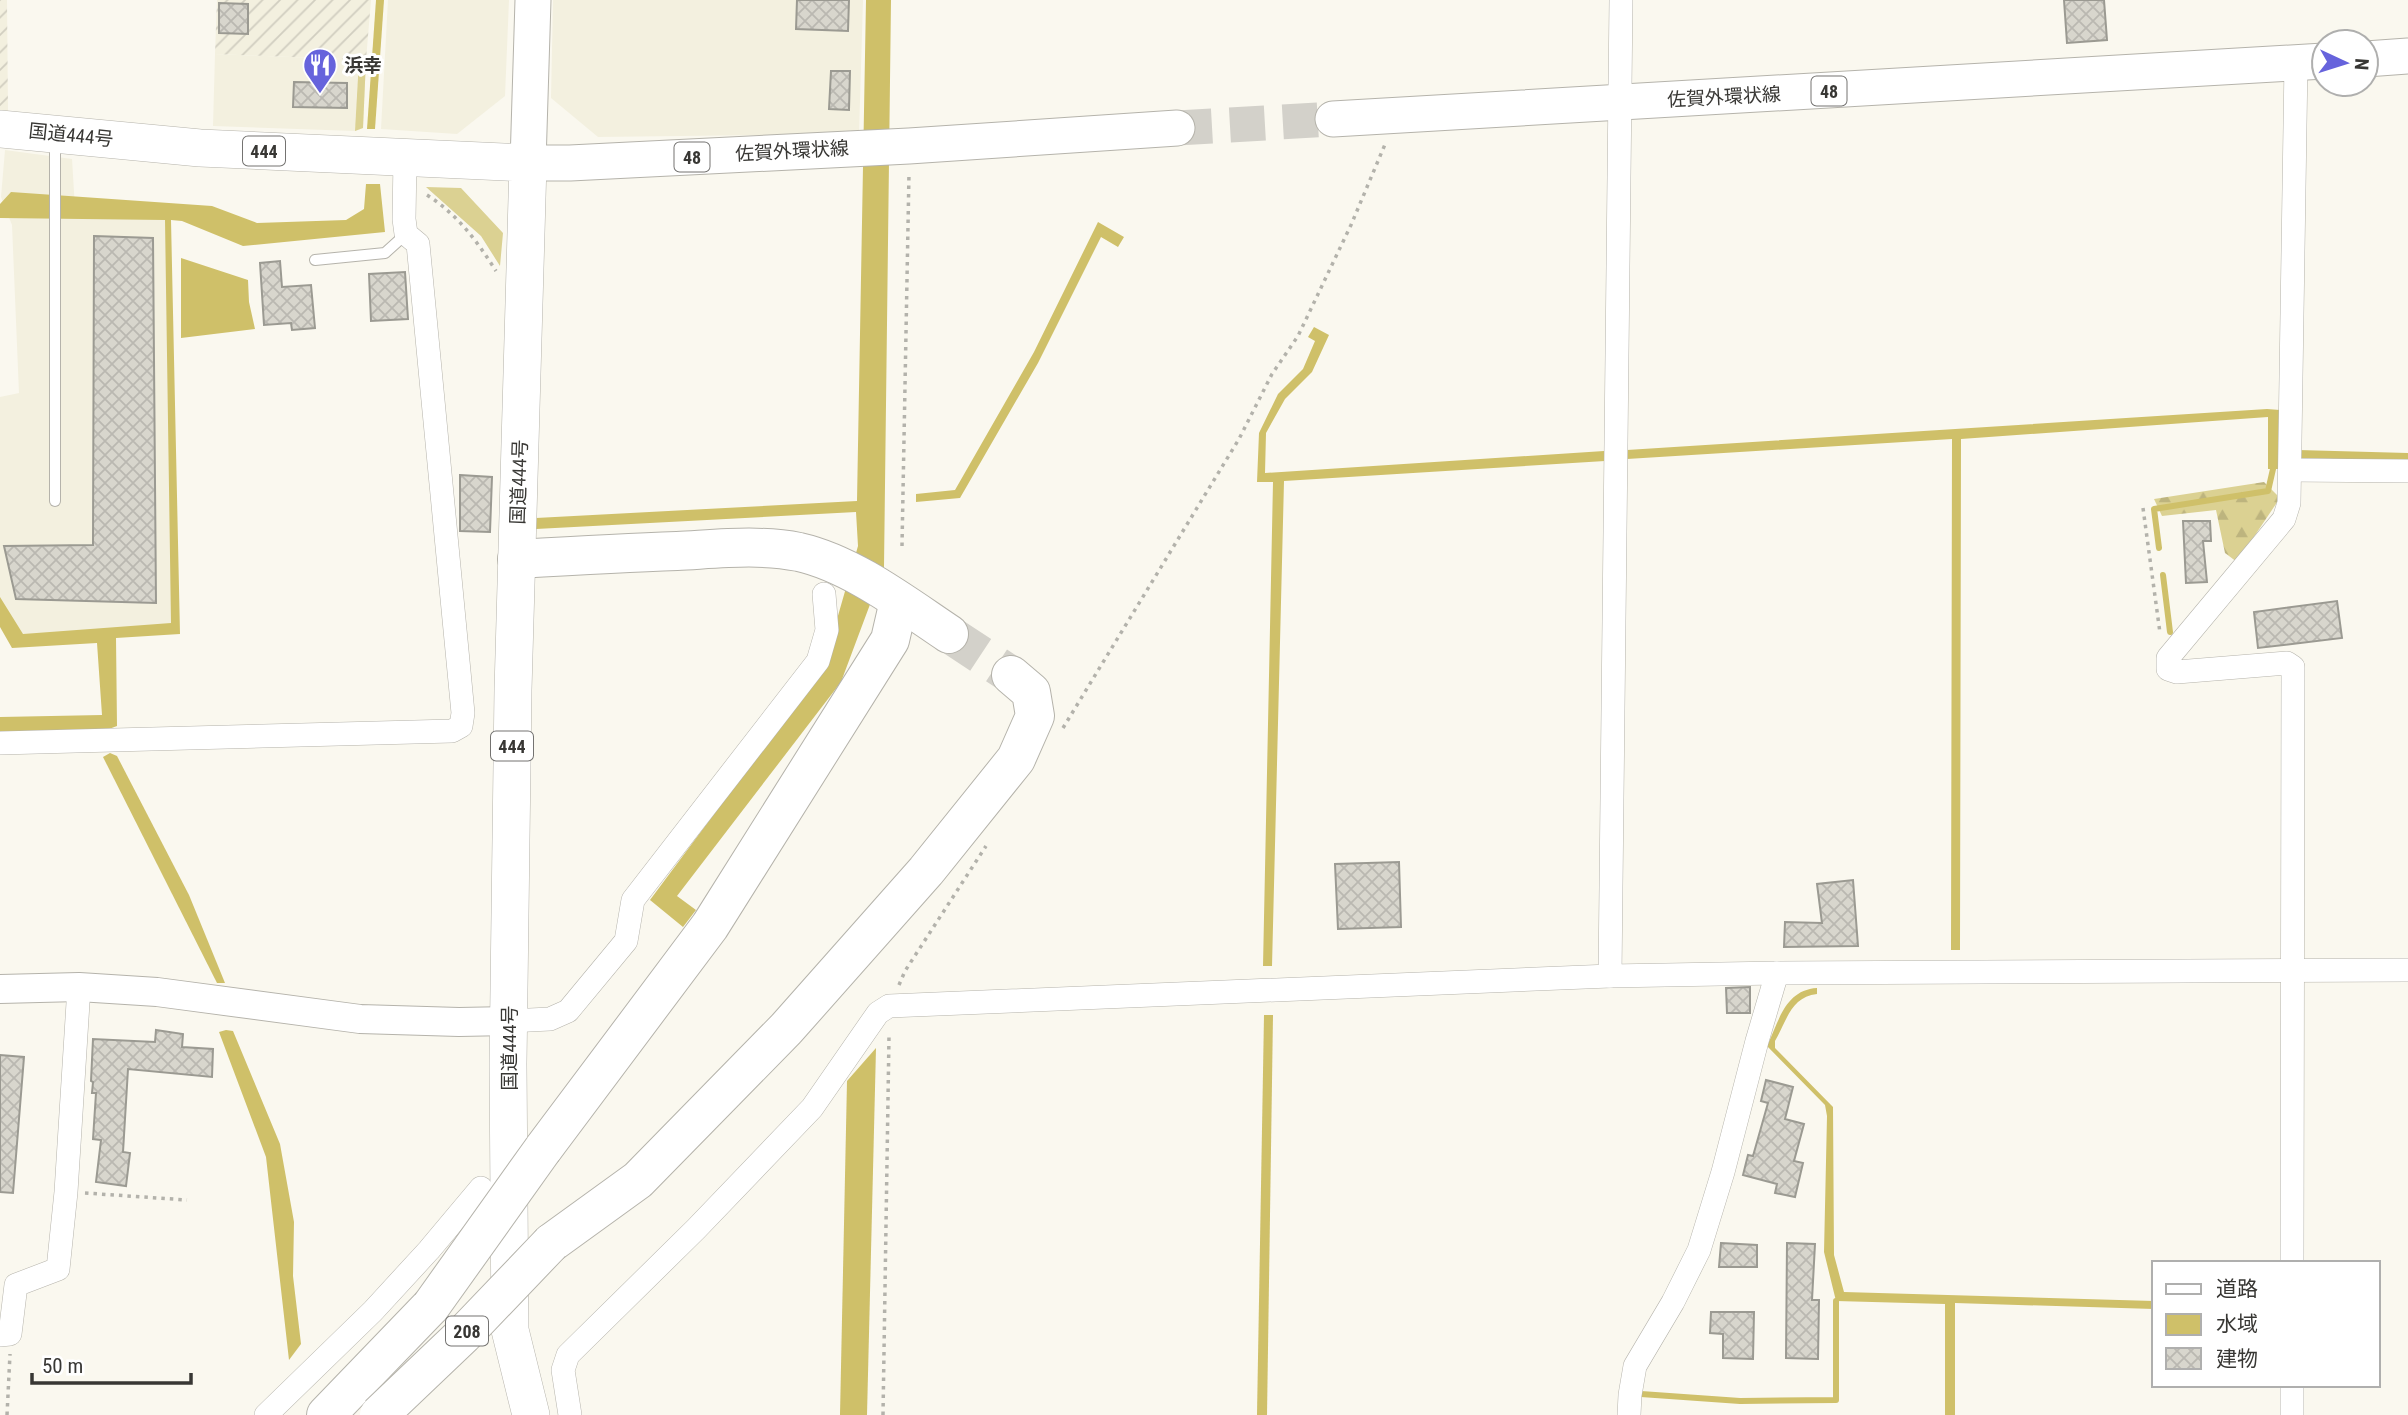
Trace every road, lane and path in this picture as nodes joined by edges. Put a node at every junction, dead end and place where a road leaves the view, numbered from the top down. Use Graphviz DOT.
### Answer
graph roads {
  1 [pos="533,0"];
  2 [pos="1621,0"];
  3 [pos="2408,56"];
  4 [pos="2380,58"];
  5 [pos="2310,62"];
  6 [pos="1620,103"];
  7 [pos="1389,116"];
  8 [pos="1334,120"];
  9 [pos="1177,128"];
  10 [pos="0,129"];
  11 [pos="55,134"];
  12 [pos="909,146"];
  13 [pos="528,163"];
  14 [pos="405,170"];
  15 [pos="406,233"];
  16 [pos="315,260"];
  17 [pos="498,275"];
  18 [pos="2290,470"];
  19 [pos="2408,471"];
  20 [pos="55,501"];
  21 [pos="2143,508"];
  22 [pos="902,546"];
  23 [pos="517,559"];
  24 [pos="824,594"];
  25 [pos="899,601"];
  26 [pos="948,634"];
  27 [pos="2168,658"];
  28 [pos="1011,675"];
  29 [pos="1063,728"];
  30 [pos="0,743"];
  31 [pos="988,844"];
  32 [pos="2292,969"];
  33 [pos="2408,970"];
  34 [pos="1777,973"];
  35 [pos="1610,976"];
  36 [pos="79,987"];
  37 [pos="0,989"];
  38 [pos="889,1006"];
  39 [pos="509,1021"];
  40 [pos="481,1188"];
  41 [pos="66,1192"];
  42 [pos="187,1200"];
  43 [pos="2292,1261"];
  44 [pos="5,1334"];
  45 [pos="2292,1387"];
  46 [pos="7,1415"];
  47 [pos="266,1415"];
  48 [pos="326,1415"];
  49 [pos="379,1415"];
  50 [pos="531,1415"];
  51 [pos="570,1415"];
  52 [pos="883,1415"];
  53 [pos="1629,1415"];
  54 [pos="2292,1415"];
  1 -- 13 [label="main road"];
  2 -- 6 [label="street"];
  3 -- 4 [label="main road"];
  5 -- 6 [label="main road, 佐賀外環状線 / 48"];
  5 -- 18 [label="street"];
  6 -- 7 [label="main road, 佐賀外環状線 / 48"];
  6 -- 35 [label="street"];
  7 -- 8 [label="main road, 佐賀外環状線 / 48"];
  7 -- 29 [label="path"];
  9 -- 12 [label="main road, 佐賀外環状線 / 48"];
  10 -- 11 [label="highway, 国道444号 / 444"];
  11 -- 14 [label="highway, 国道444号 / 444"];
  11 -- 20 [label="lane"];
  12 -- 13 [label="main road, 佐賀外環状線 / 48"];
  12 -- 22 [label="path"];
  13 -- 14 [label="highway, 国道444号 / 444"];
  13 -- 23 [label="highway, 国道444号 / 444"];
  14 -- 15 [label="street"];
  14 -- 17 [label="path"];
  15 -- 16 [label="lane"];
  15 -- 30 [label="street"];
  18 -- 19 [label="street"];
  18 -- 27 [label="street"];
  21 -- 27 [label="path"];
  23 -- 25 [label="highway"];
  23 -- 39 [label="highway, 国道444号 / 444"];
  24 -- 39 [label="street"];
  25 -- 26 [label="highway"];
  25 -- 48 [label="highway, 208, bridge"];
  27 -- 32 [label="street"];
  28 -- 49 [label="highway, 208, bridge"];
  31 -- 38 [label="path"];
  32 -- 33 [label="street"];
  32 -- 34 [label="street"];
  32 -- 43 [label="street"];
  34 -- 35 [label="street"];
  34 -- 53 [label="street"];
  35 -- 38 [label="street"];
  36 -- 37 [label="street"];
  36 -- 39 [label="street"];
  36 -- 41 [label="street"];
  38 -- 51 [label="street"];
  38 -- 52 [label="path"];
  39 -- 50 [label="highway, 国道444号 / 444"];
  40 -- 47 [label="street"];
  41 -- 42 [label="path"];
  41 -- 44 [label="street"];
  44 -- 46 [label="path"];
  45 -- 54 [label="street"];
}
